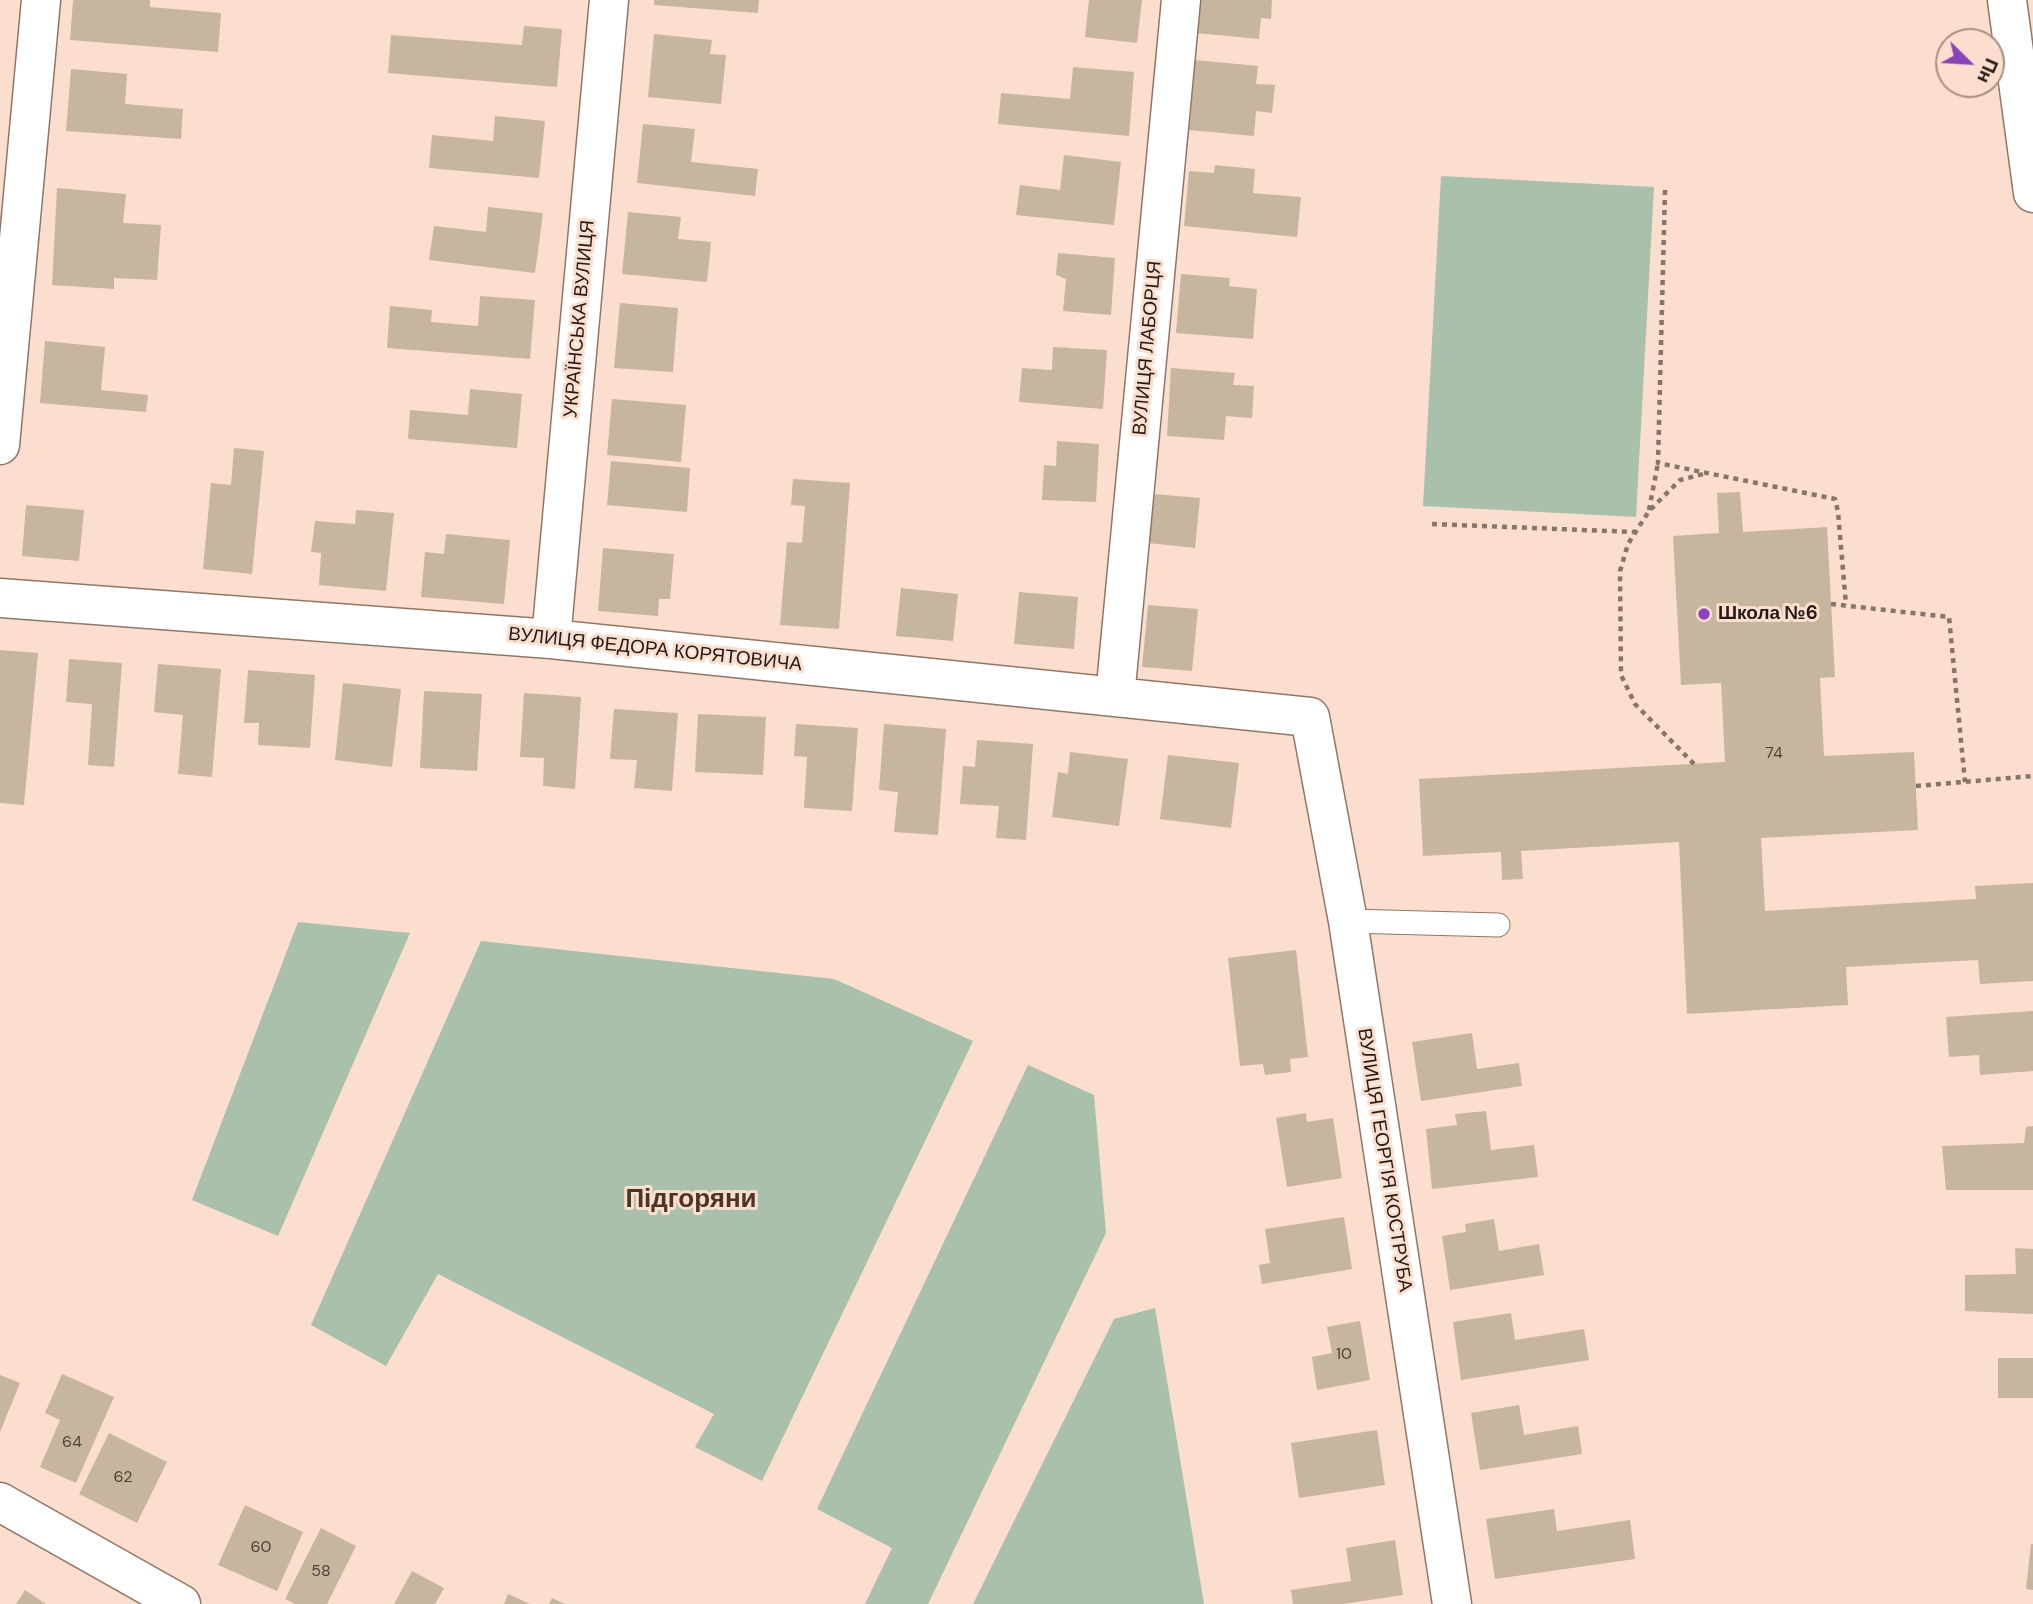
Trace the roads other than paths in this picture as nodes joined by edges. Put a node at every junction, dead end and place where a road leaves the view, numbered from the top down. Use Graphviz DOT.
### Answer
graph roads {
  1 [pos="41,0"];
  2 [pos="609,0"];
  3 [pos="1181,0"];
  4 [pos="2007,0"];
  5 [pos="2033,193"];
  6 [pos="0,445"];
  7 [pos="0,598"];
  8 [pos="551,639"];
  9 [pos="1115,696"];
  10 [pos="1310,717"];
  11 [pos="1348,921"];
  12 [pos="1498,925"];
  13 [pos="0,1502"];
  14 [pos="181,1604"];
  15 [pos="1452,1604"];
  1 -- 6 [label="street"];
  2 -- 8 [label="street, УКРАЇНСЬКА ВУЛИЦЯ"];
  3 -- 9 [label="street, ВУЛИЦЯ ЛАБОРЦЯ"];
  4 -- 5 [label="street"];
  7 -- 8 [label="street, ВУЛИЦЯ ФЕДОРА КОРЯТОВИЧА"];
  8 -- 9 [label="street, ВУЛИЦЯ ФЕДОРА КОРЯТОВИЧА"];
  9 -- 10 [label="street, ВУЛИЦЯ ФЕДОРА КОРЯТОВИЧА"];
  10 -- 11 [label="street, ВУЛИЦЯ ГЕОРГІЯ КОСТРУБА"];
  11 -- 12 [label="lane"];
  11 -- 15 [label="street, ВУЛИЦЯ ГЕОРГІЯ КОСТРУБА"];
  13 -- 14 [label="street"];
}
